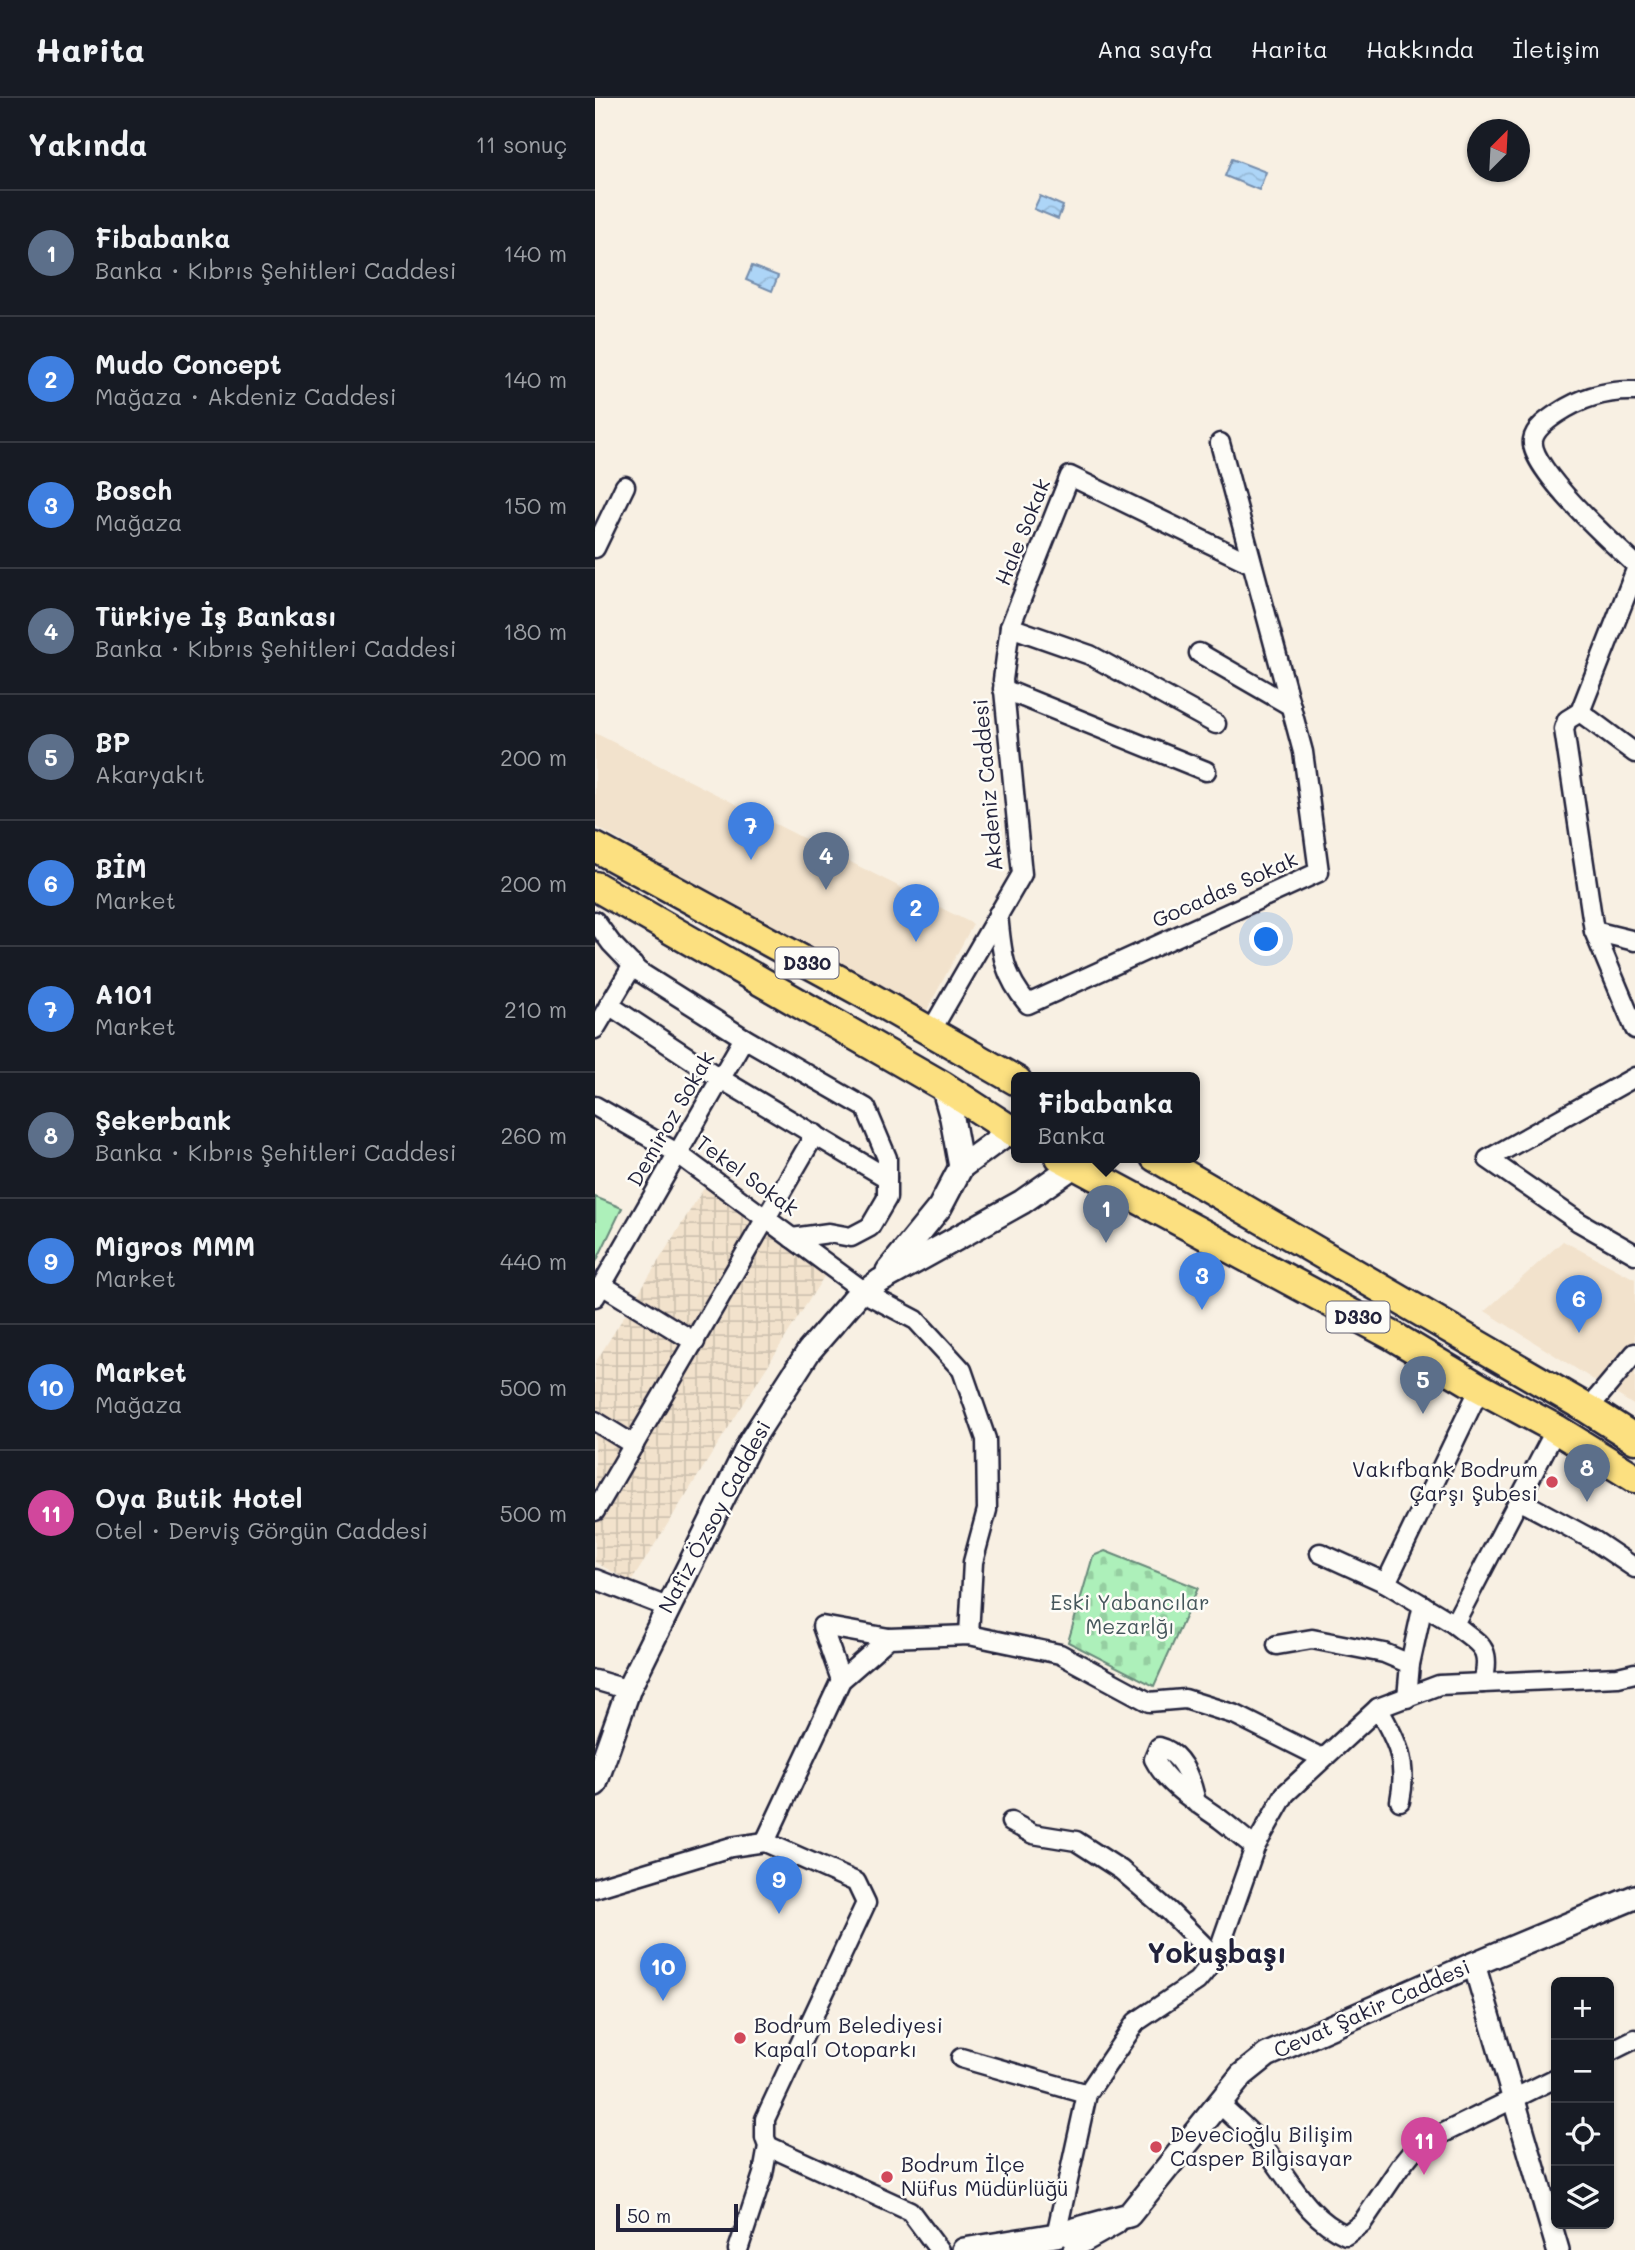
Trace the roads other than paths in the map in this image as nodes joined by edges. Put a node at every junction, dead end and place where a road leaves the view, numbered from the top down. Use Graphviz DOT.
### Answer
graph roads {
  1 [pos="1635,391"];
  2 [pos="1220,443"];
  3 [pos="625,486"];
  4 [pos="595,548"];
  5 [pos="1252,564"];
  6 [pos="1635,564"];
  7 [pos="1635,572"];
  8 [pos="1010,626"];
  9 [pos="1199,653"];
  10 [pos="1003,684"];
  11 [pos="1291,706"];
  12 [pos="1580,712"];
  13 [pos="1216,724"];
  14 [pos="1635,753"];
  15 [pos="1206,771"];
  16 [pos="595,848"];
  17 [pos="595,886"];
  18 [pos="998,914"];
  19 [pos="595,921"];
  20 [pos="1594,931"];
  21 [pos="1635,941"];
  22 [pos="632,965"];
  23 [pos="609,1005"];
  24 [pos="1635,1028"];
  25 [pos="595,1029"];
  26 [pos="930,1031"];
  27 [pos="744,1038"];
  28 [pos="1635,1077"];
  29 [pos="1011,1078"];
  30 [pos="721,1079"];
  31 [pos="943,1086"];
  32 [pos="595,1106"];
  33 [pos="1011,1127"];
  34 [pos="1011,1132"];
  35 [pos="815,1134"];
  36 [pos="677,1153"];
  37 [pos="1068,1163"];
  38 [pos="1077,1163"];
  39 [pos="1165,1163"];
  40 [pos="961,1167"];
  41 [pos="887,1178"];
  42 [pos="767,1219"];
  43 [pos="792,1238"];
  44 [pos="1635,1254"];
  45 [pos="869,1288"];
  46 [pos="598,1291"];
  47 [pos="695,1342"];
  48 [pos="1635,1353"];
  49 [pos="1480,1388"];
  50 [pos="1588,1409"];
  51 [pos="595,1421"];
  52 [pos="1556,1429"];
  53 [pos="1635,1439"];
  54 [pos="634,1445"];
  55 [pos="1635,1478"];
  56 [pos="1519,1500"];
  57 [pos="595,1511"];
  58 [pos="1320,1553"];
  59 [pos="1635,1568"];
  60 [pos="595,1579"];
  61 [pos="1386,1583"];
  62 [pos="1423,1605"];
  63 [pos="667,1607"];
  64 [pos="1454,1624"];
  65 [pos="969,1635"];
  66 [pos="889,1638"];
  67 [pos="1277,1645"];
  68 [pos="1410,1664"];
  69 [pos="1635,1673"];
  70 [pos="595,1680"];
  71 [pos="841,1680"];
  72 [pos="1483,1683"];
  73 [pos="629,1690"];
  74 [pos="1407,1698"];
  75 [pos="1378,1708"];
  76 [pos="1322,1758"];
  77 [pos="595,1784"];
  78 [pos="1400,1801"];
  79 [pos="1196,1803"];
  80 [pos="1011,1822"];
  81 [pos="765,1842"];
  82 [pos="1255,1847"];
  83 [pos="595,1888"];
  84 [pos="1635,1897"];
  85 [pos="1216,1958"];
  86 [pos="1474,1964"];
  87 [pos="1635,2039"];
  88 [pos="1614,2050"];
  89 [pos="961,2058"];
  90 [pos="1551,2081"];
  91 [pos="1087,2094"];
  92 [pos="1513,2100"];
  93 [pos="1219,2103"];
  94 [pos="768,2146"];
  95 [pos="1129,2215"];
  96 [pos="1056,2235"];
  97 [pos="738,2250"];
  98 [pos="939,2250"];
  99 [pos="964,2250"];
  100 [pos="1074,2250"];
  101 [pos="1558,2250"];
  1 -- 6 [label="street"];
  2 -- 5 [label="street, Gocadas Sokak"];
  3 -- 4 [label="street"];
  5 -- 8 [label="street, Hale Sokak"];
  5 -- 11 [label="street, Gocadas Sokak"];
  7 -- 12 [label="street"];
  8 -- 10 [label="street, Hale Sokak"];
  8 -- 13 [label="street"];
  9 -- 11 [label="street"];
  10 -- 15 [label="street"];
  10 -- 18 [label="street, Akdeniz Caddesi"];
  11 -- 18 [label="street, Gocadas Sokak"];
  12 -- 14 [label="street"];
  12 -- 20 [label="street"];
  16 -- 26 [label="highway, D330"];
  17 -- 31 [label="highway, D330"];
  18 -- 26 [label="street, Akdeniz Caddesi"];
  19 -- 22 [label="street"];
  20 -- 21 [label="street"];
  20 -- 24 [label="street"];
  22 -- 23 [label="street"];
  22 -- 27 [label="street"];
  23 -- 25 [label="street"];
  23 -- 30 [label="street"];
  26 -- 29 [label="highway, D330"];
  27 -- 30 [label="street, Demiroz Sokak"];
  27 -- 41 [label="street"];
  28 -- 44 [label="street"];
  30 -- 35 [label="street"];
  30 -- 36 [label="street, Demiroz Sokak"];
  31 -- 33 [label="highway, D330"];
  31 -- 40 [label="main road"];
  32 -- 36 [label="street, Tekel Sokak"];
  34 -- 40 [label="main road, Nafiz Özsoy Caddesi"];
  35 -- 41 [label="street"];
  35 -- 42 [label="street"];
  36 -- 42 [label="street, Tekel Sokak"];
  36 -- 46 [label="street, Demiroz Sokak"];
  37 -- 45 [label="main road, Nafiz Özsoy Caddesi"];
  38 -- 49 [label="highway, D330"];
  39 -- 50 [label="highway, D330"];
  40 -- 45 [label="main road, Nafiz Özsoy Caddesi"];
  41 -- 43 [label="street"];
  42 -- 43 [label="street, Tekel Sokak"];
  42 -- 47 [label="street"];
  43 -- 45 [label="street, Tekel Sokak"];
  45 -- 63 [label="main road, Nafiz Özsoy Caddesi"];
  45 -- 65 [label="street, Tekel Sokak"];
  46 -- 47 [label="street"];
  47 -- 54 [label="street"];
  48 -- 50 [label="street"];
  49 -- 52 [label="highway, D330"];
  49 -- 61 [label="street"];
  50 -- 53 [label="highway, D330"];
  51 -- 54 [label="street"];
  52 -- 55 [label="highway, D330"];
  52 -- 56 [label="street"];
  54 -- 57 [label="street"];
  56 -- 59 [label="street"];
  56 -- 64 [label="street"];
  58 -- 61 [label="street"];
  60 -- 63 [label="street"];
  61 -- 62 [label="street"];
  62 -- 64 [label="street"];
  62 -- 68 [label="street"];
  63 -- 73 [label="main road, Nafiz Özsoy Caddesi"];
  64 -- 72 [label="street"];
  65 -- 66 [label="street"];
  65 -- 76 [label="street"];
  66 -- 71 [label="street"];
  66 -- 71 [label="street"];
  67 -- 68 [label="street"];
  68 -- 74 [label="street"];
  69 -- 72 [label="street"];
  70 -- 73 [label="street"];
  71 -- 81 [label="street"];
  72 -- 74 [label="street"];
  73 -- 77 [label="main road, Nafiz Özsoy Caddesi"];
  74 -- 75 [label="street"];
  75 -- 76 [label="street"];
  75 -- 78 [label="street"];
  76 -- 82 [label="street"];
  79 -- 82 [label="street"];
  80 -- 85 [label="street"];
  81 -- 83 [label="street"];
  81 -- 94 [label="street"];
  82 -- 85 [label="street"];
  84 -- 86 [label="main road, Cevat Şakir Caddesi"];
  85 -- 91 [label="street"];
  86 -- 92 [label="street"];
  86 -- 93 [label="main road, Cevat Şakir Caddesi"];
  87 -- 88 [label="street"];
  89 -- 91 [label="street"];
  90 -- 92 [label="street"];
  91 -- 96 [label="street"];
  92 -- 93 [label="street"];
  92 -- 101 [label="street"];
  93 -- 95 [label="main road, Cevat Şakir Caddesi"];
  94 -- 97 [label="street"];
  94 -- 98 [label="street"];
  95 -- 96 [label="main road"];
  95 -- 100 [label="street"];
  96 -- 99 [label="main road"];
}
